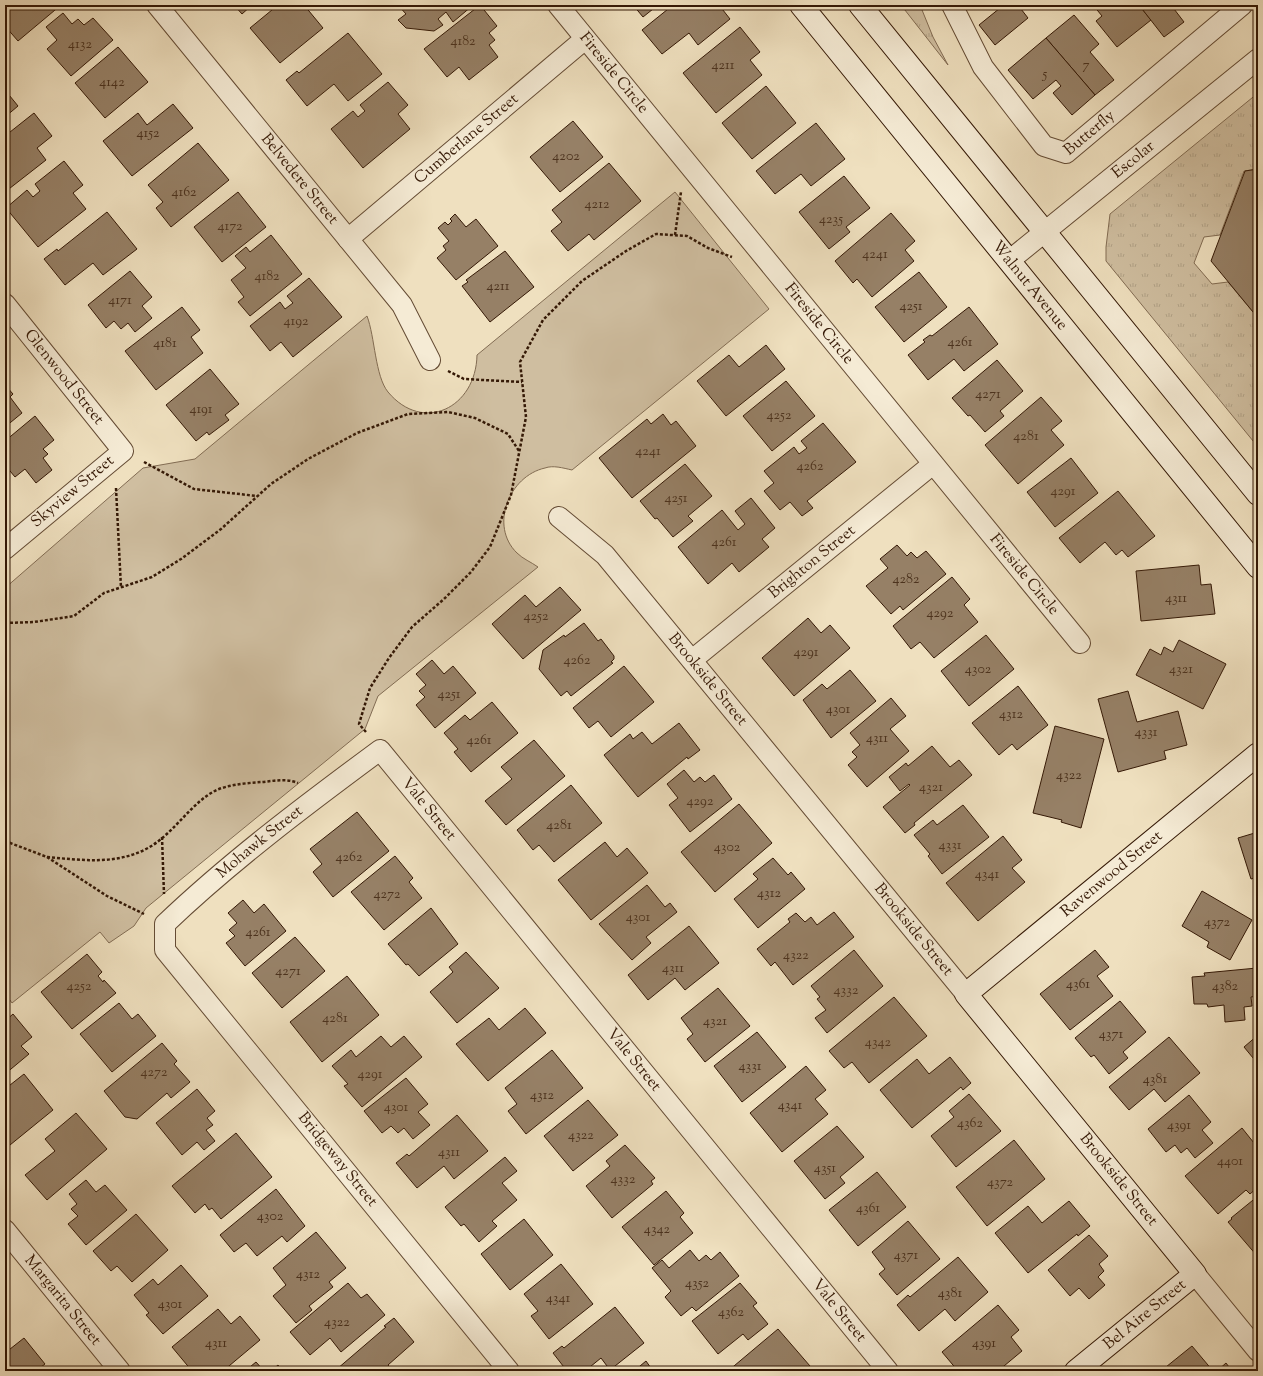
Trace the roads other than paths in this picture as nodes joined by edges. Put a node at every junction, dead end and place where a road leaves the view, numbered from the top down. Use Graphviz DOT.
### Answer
graph roads {
  1 [pos="157,5"];
  2 [pos="558,5"];
  3 [pos="801,5"];
  4 [pos="860,5"];
  5 [pos="952,5"];
  6 [pos="1242,5"];
  7 [pos="585,39"];
  8 [pos="1258,60"];
  9 [pos="1045,232"];
  10 [pos="348,239"];
  11 [pos="1010,260"];
  12 [pos="5,304"];
  13 [pos="430,360"];
  14 [pos="118,454"];
  15 [pos="933,464"];
  16 [pos="1258,494"];
  17 [pos="559,517"];
  18 [pos="5,549"];
  19 [pos="1258,567"];
  20 [pos="1080,643"];
  21 [pos="692,660"];
  22 [pos="380,750"];
  23 [pos="1258,754"];
  24 [pos="165,950"];
  25 [pos="966,994"];
  26 [pos="5,1230"];
  27 [pos="1195,1274"];
  28 [pos="1258,1351"];
  29 [pos="120,1371"];
  30 [pos="509,1371"];
  31 [pos="888,1371"];
  32 [pos="1076,1371"];
  1 -- 10 [label="street, Belvedere Street"];
  2 -- 7 [label="street, Fireside Circle"];
  3 -- 11 [label="main road, Walnut Avenue"];
  4 -- 9 [label="main road"];
  5 -- 6 [label="street, Butterfly"];
  7 -- 10 [label="street, Cumberlane Street"];
  7 -- 15 [label="street, Fireside Circle"];
  8 -- 9 [label="street, Escolar"];
  9 -- 11 [label="street, Escolar"];
  9 -- 16 [label="main road"];
  10 -- 13 [label="street, Belvedere Street"];
  11 -- 19 [label="main road, Walnut Avenue"];
  12 -- 14 [label="street, Glenwood Street"];
  14 -- 18 [label="street, Skyview Street"];
  15 -- 20 [label="street, Fireside Circle"];
  15 -- 21 [label="street, Brighton Street"];
  17 -- 21 [label="street, Brookside Street"];
  21 -- 25 [label="street, Brookside Street"];
  22 -- 24 [label="street, Mohawk Street"];
  22 -- 31 [label="street, Vale Street"];
  23 -- 25 [label="main road, Ravenwood Street"];
  24 -- 30 [label="street, Bridgeway Street"];
  25 -- 27 [label="main road, Brookside Street"];
  26 -- 29 [label="street, Margarita Street"];
  27 -- 28 [label="street, Brookside Street"];
  27 -- 32 [label="main road, Bel Aire Street"];
}
